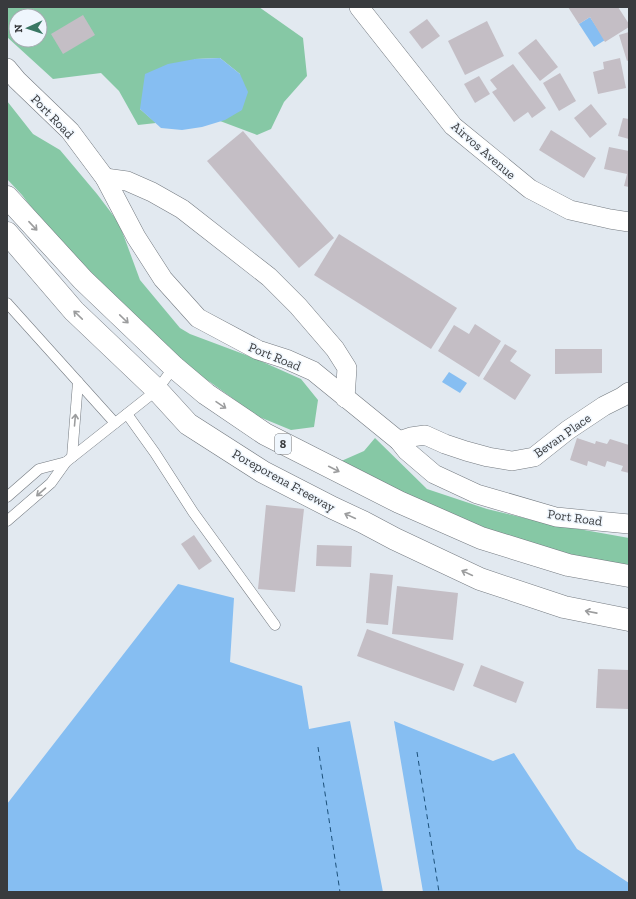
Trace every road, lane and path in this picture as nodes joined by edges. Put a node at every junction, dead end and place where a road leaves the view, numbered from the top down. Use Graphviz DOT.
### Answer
graph roads {
  1 [pos="359,7"];
  2 [pos="7,68"];
  3 [pos="105,178"];
  4 [pos="7,197"];
  5 [pos="629,222"];
  6 [pos="7,233"];
  7 [pos="7,303"];
  8 [pos="174,367"];
  9 [pos="78,382"];
  10 [pos="157,390"];
  11 [pos="629,392"];
  12 [pos="345,398"];
  13 [pos="127,414"];
  14 [pos="115,423"];
  15 [pos="398,441"];
  16 [pos="69,460"];
  17 [pos="7,497"];
  18 [pos="7,521"];
  19 [pos="629,524"];
  20 [pos="629,576"];
  21 [pos="629,620"];
  22 [pos="275,625"];
  1 -- 5 [label="street, Airvos Avenue"];
  2 -- 3 [label="street, Port Road"];
  3 -- 12 [label="street, Port Road"];
  3 -- 12 [label="street"];
  4 -- 8 [label="highway, 8, one-way"];
  10 -- 6 [label="highway, Poreporena Freeway, one-way"];
  7 -- 9 [label="lane"];
  8 -- 10 [label="lane"];
  8 -- 20 [label="highway, 8, one-way"];
  9 -- 14 [label="lane"];
  16 -- 9 [label="lane, one-way"];
  10 -- 13 [label="lane"];
  21 -- 10 [label="highway, Poreporena Freeway, one-way"];
  11 -- 15 [label="street, Bevan Place"];
  12 -- 15 [label="street, Port Road"];
  13 -- 14 [label="lane"];
  13 -- 22 [label="lane"];
  14 -- 16 [label="lane"];
  15 -- 19 [label="street, Port Road"];
  16 -- 17 [label="lane"];
  16 -- 18 [label="lane, one-way"];
}
